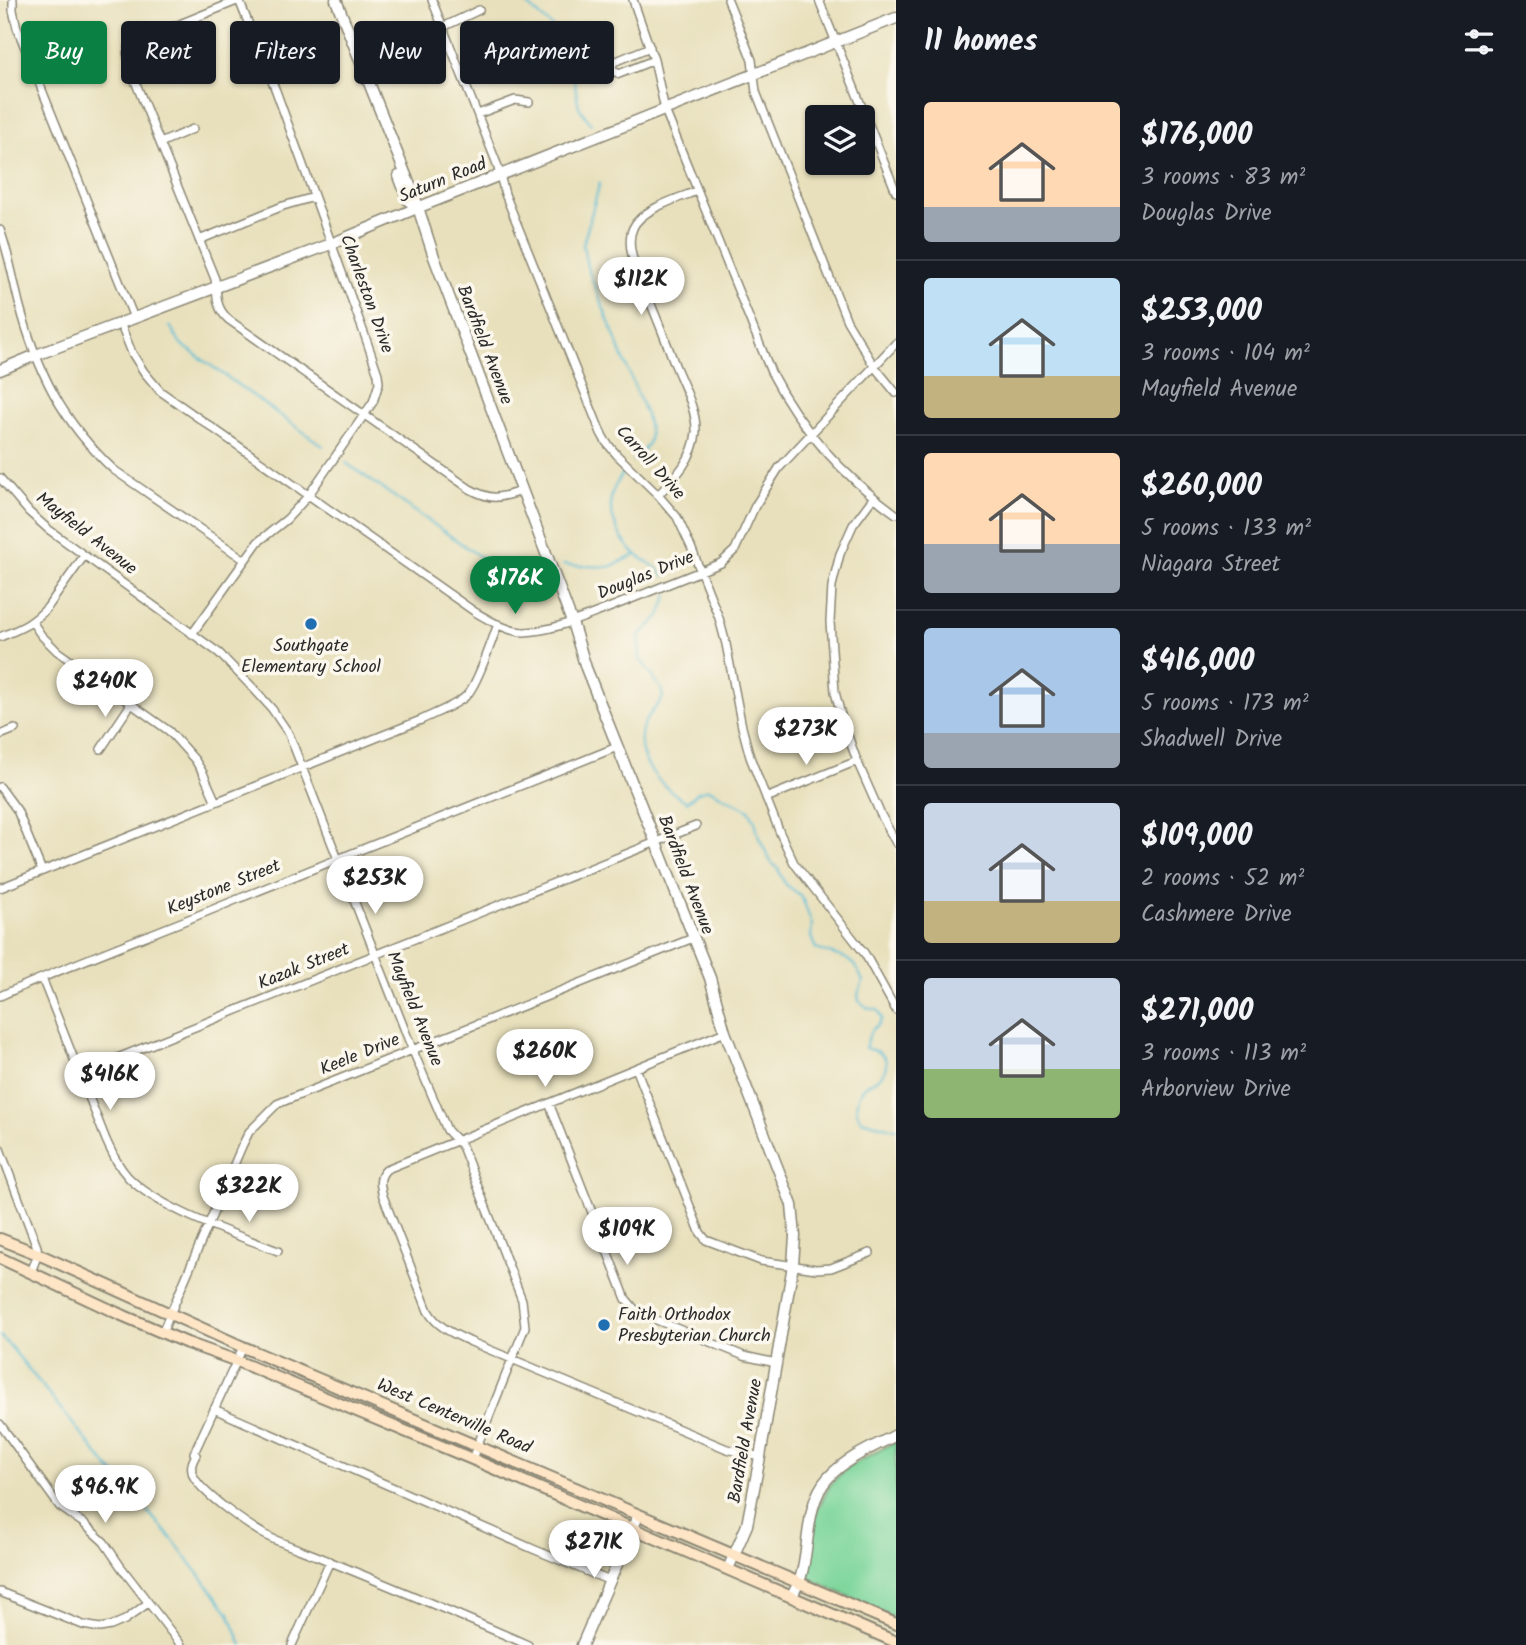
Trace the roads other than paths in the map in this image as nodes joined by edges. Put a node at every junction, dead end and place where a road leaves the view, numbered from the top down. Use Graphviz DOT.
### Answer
graph roads {
  1 [pos="13,0"];
  2 [pos="239,0"];
  3 [pos="336,0"];
  4 [pos="432,0"];
  5 [pos="633,0"];
  6 [pos="728,0"];
  7 [pos="819,0"];
  8 [pos="479,10"];
  9 [pos="896,18"];
  10 [pos="441,21"];
  11 [pos="446,26"];
  12 [pos="446,34"];
  13 [pos="836,42"];
  14 [pos="650,47"];
  15 [pos="654,60"];
  16 [pos="754,75"];
  17 [pos="529,102"];
  18 [pos="665,110"];
  19 [pos="478,114"];
  20 [pos="193,130"];
  21 [pos="160,143"];
  22 [pos="501,176"];
  23 [pos="697,191"];
  24 [pos="896,192"];
  25 [pos="314,197"];
  26 [pos="417,208"];
  27 [pos="0,230"];
  28 [pos="199,240"];
  29 [pos="331,244"];
  30 [pos="217,288"];
  31 [pos="134,318"];
  32 [pos="120,323"];
  33 [pos="896,342"];
  34 [pos="36,355"];
  35 [pos="874,366"];
  36 [pos="0,370"];
  37 [pos="896,393"];
  38 [pos="364,415"];
  39 [pos="810,435"];
  40 [pos="0,478"];
  41 [pos="522,491"];
  42 [pos="658,495"];
  43 [pos="308,496"];
  44 [pos="873,498"];
  45 [pos="896,514"];
  46 [pos="83,556"];
  47 [pos="245,561"];
  48 [pos="700,571"];
  49 [pos="572,622"];
  50 [pos="33,623"];
  51 [pos="498,624"];
  52 [pos="192,634"];
  53 [pos="0,637"];
  54 [pos="131,704"];
  55 [pos="15,729"];
  56 [pos="0,735"];
  57 [pos="617,747"];
  58 [pos="101,749"];
  59 [pos="857,761"];
  60 [pos="302,768"];
  61 [pos="0,787"];
  62 [pos="765,798"];
  63 [pos="216,802"];
  64 [pos="696,827"];
  65 [pos="656,843"];
  66 [pos="896,843"];
  67 [pos="338,859"];
  68 [pos="42,871"];
  69 [pos="0,888"];
  70 [pos="693,939"];
  71 [pos="375,956"];
  72 [pos="41,978"];
  73 [pos="0,996"];
  74 [pos="896,1010"];
  75 [pos="725,1032"];
  76 [pos="413,1051"];
  77 [pos="636,1068"];
  78 [pos="80,1073"];
  79 [pos="549,1103"];
  80 [pos="457,1139"];
  81 [pos="0,1149"];
  82 [pos="209,1223"];
  83 [pos="0,1239"];
  84 [pos="278,1251"];
  85 [pos="870,1253"];
  86 [pos="38,1254"];
  87 [pos="0,1258"];
  88 [pos="793,1265"];
  89 [pos="32,1272"];
  90 [pos="170,1313"];
  91 [pos="162,1332"];
  92 [pos="243,1346"];
  93 [pos="512,1359"];
  94 [pos="237,1361"];
  95 [pos="776,1363"];
  96 [pos="214,1409"];
  97 [pos="0,1424"];
  98 [pos="896,1435"];
  99 [pos="478,1446"];
  100 [pos="760,1457"];
  101 [pos="472,1459"];
  102 [pos="639,1516"];
  103 [pos="633,1528"];
  104 [pos="734,1556"];
  105 [pos="330,1561"];
  106 [pos="728,1569"];
  107 [pos="610,1581"];
  108 [pos="798,1583"];
  109 [pos="0,1592"];
  110 [pos="792,1596"];
  111 [pos="148,1603"];
  112 [pos="893,1623"];
  113 [pos="896,1642"];
  114 [pos="181,1645"];
  115 [pos="292,1645"];
  116 [pos="527,1645"];
  117 [pos="582,1645"];
  1 -- 31 [label="street"];
  2 -- 21 [label="street"];
  2 -- 25 [label="street, Charleston Drive"];
  3 -- 26 [label="street, Bardfield Avenue"];
  4 -- 10 [label="street, Carroll Drive"];
  5 -- 14 [label="street"];
  6 -- 16 [label="street"];
  7 -- 13 [label="street"];
  8 -- 11 [label="street"];
  9 -- 13 [label="street, Saturn Road"];
  12 -- 19 [label="street, Carroll Drive"];
  13 -- 16 [label="street, Saturn Road"];
  13 -- 24 [label="street"];
  14 -- 15 [label="street"];
  14 -- 15 [label="street"];
  15 -- 18 [label="street"];
  16 -- 18 [label="street, Saturn Road"];
  16 -- 35 [label="street"];
  17 -- 19 [label="street"];
  18 -- 22 [label="street, Saturn Road"];
  18 -- 23 [label="street"];
  19 -- 22 [label="street, Carroll Drive"];
  20 -- 21 [label="street"];
  21 -- 28 [label="street"];
  22 -- 26 [label="street, Saturn Road"];
  22 -- 42 [label="street, Carroll Drive"];
  23 -- 39 [label="street"];
  23 -- 42 [label="street"];
  25 -- 28 [label="street"];
  25 -- 29 [label="street, Charleston Drive"];
  26 -- 29 [label="street, Saturn Road"];
  26 -- 41 [label="street, Bardfield Avenue"];
  27 -- 34 [label="street"];
  28 -- 30 [label="street"];
  29 -- 30 [label="street, Saturn Road"];
  29 -- 38 [label="street, Charleston Drive"];
  30 -- 31 [label="street, Saturn Road"];
  30 -- 38 [label="street"];
  31 -- 32 [label="street, Saturn Road"];
  32 -- 34 [label="street, Saturn Road"];
  32 -- 43 [label="street, Douglas Drive"];
  33 -- 35 [label="street, Douglas Drive"];
  34 -- 36 [label="street, Saturn Road"];
  34 -- 47 [label="street"];
  35 -- 37 [label="street"];
  35 -- 39 [label="street, Douglas Drive"];
  38 -- 41 [label="street"];
  38 -- 43 [label="street, Charleston Drive"];
  39 -- 44 [label="street"];
  39 -- 48 [label="street, Douglas Drive"];
  40 -- 46 [label="street, Mayfield Avenue"];
  41 -- 49 [label="street, Bardfield Avenue"];
  42 -- 48 [label="street, Carroll Drive"];
  43 -- 47 [label="street, Charleston Drive"];
  43 -- 51 [label="street, Douglas Drive"];
  44 -- 45 [label="street"];
  44 -- 59 [label="street"];
  46 -- 50 [label="street"];
  46 -- 52 [label="street, Mayfield Avenue"];
  47 -- 52 [label="street, Charleston Drive"];
  48 -- 49 [label="street, Douglas Drive"];
  48 -- 62 [label="street, Carroll Drive"];
  49 -- 51 [label="street, Douglas Drive"];
  49 -- 57 [label="street, Bardfield Avenue"];
  50 -- 53 [label="street"];
  50 -- 54 [label="street"];
  51 -- 60 [label="street"];
  52 -- 60 [label="street, Mayfield Avenue"];
  54 -- 58 [label="street"];
  54 -- 63 [label="street"];
  55 -- 56 [label="street"];
  57 -- 65 [label="street, Bardfield Avenue"];
  57 -- 67 [label="street, Keystone Street"];
  59 -- 62 [label="street"];
  59 -- 66 [label="street"];
  60 -- 63 [label="street"];
  60 -- 67 [label="street, Mayfield Avenue"];
  61 -- 68 [label="street"];
  62 -- 74 [label="street, Carroll Drive"];
  63 -- 68 [label="street"];
  64 -- 65 [label="street, Kazak Street"];
  65 -- 70 [label="street, Bardfield Avenue"];
  65 -- 71 [label="street, Kazak Street"];
  67 -- 71 [label="street, Mayfield Avenue"];
  67 -- 72 [label="street, Keystone Street"];
  68 -- 69 [label="street"];
  70 -- 75 [label="street, Bardfield Avenue"];
  70 -- 76 [label="street, Keele Drive"];
  71 -- 76 [label="street, Mayfield Avenue"];
  71 -- 78 [label="street, Kazak Street"];
  72 -- 73 [label="street, Keystone Street"];
  72 -- 78 [label="street"];
  75 -- 77 [label="street"];
  75 -- 88 [label="street, Bardfield Avenue"];
  76 -- 80 [label="street, Mayfield Avenue"];
  76 -- 82 [label="street, Keele Drive"];
  77 -- 79 [label="street"];
  77 -- 88 [label="street"];
  78 -- 82 [label="street"];
  79 -- 80 [label="street"];
  79 -- 95 [label="street"];
  80 -- 93 [label="street, Mayfield Avenue"];
  80 -- 93 [label="street"];
  81 -- 86 [label="street"];
  82 -- 84 [label="street"];
  82 -- 90 [label="street, Keele Drive"];
  83 -- 86 [label="main road, West Centerville Road"];
  85 -- 88 [label="street"];
  86 -- 89 [label="street"];
  86 -- 90 [label="main road, West Centerville Road"];
  87 -- 89 [label="main road, West Centerville Road"];
  88 -- 95 [label="street, Bardfield Avenue"];
  89 -- 91 [label="main road, West Centerville Road"];
  90 -- 91 [label="street, Keele Drive"];
  90 -- 92 [label="main road, West Centerville Road"];
  91 -- 94 [label="main road, West Centerville Road"];
  92 -- 94 [label="street"];
  92 -- 99 [label="main road, West Centerville Road"];
  93 -- 99 [label="street, Mayfield Avenue"];
  93 -- 100 [label="street"];
  94 -- 96 [label="street"];
  94 -- 101 [label="main road, West Centerville Road"];
  95 -- 100 [label="street, Bardfield Avenue"];
  96 -- 105 [label="street"];
  96 -- 107 [label="street"];
  97 -- 111 [label="street"];
  98 -- 108 [label="street"];
  99 -- 101 [label="street, Mayfield Avenue"];
  99 -- 102 [label="main road, West Centerville Road"];
  100 -- 104 [label="street, Bardfield Avenue"];
  101 -- 103 [label="main road, West Centerville Road"];
  102 -- 103 [label="street"];
  102 -- 104 [label="main road, West Centerville Road"];
  103 -- 106 [label="main road, West Centerville Road"];
  103 -- 107 [label="street"];
  104 -- 106 [label="street, Bardfield Avenue"];
  104 -- 108 [label="main road, West Centerville Road"];
  105 -- 115 [label="street"];
  105 -- 116 [label="street"];
  106 -- 110 [label="main road, West Centerville Road"];
  107 -- 117 [label="street"];
  108 -- 110 [label="street"];
  108 -- 112 [label="main road, West Centerville Road"];
  109 -- 111 [label="street"];
  110 -- 113 [label="main road, West Centerville Road"];
  111 -- 114 [label="street"];
}
